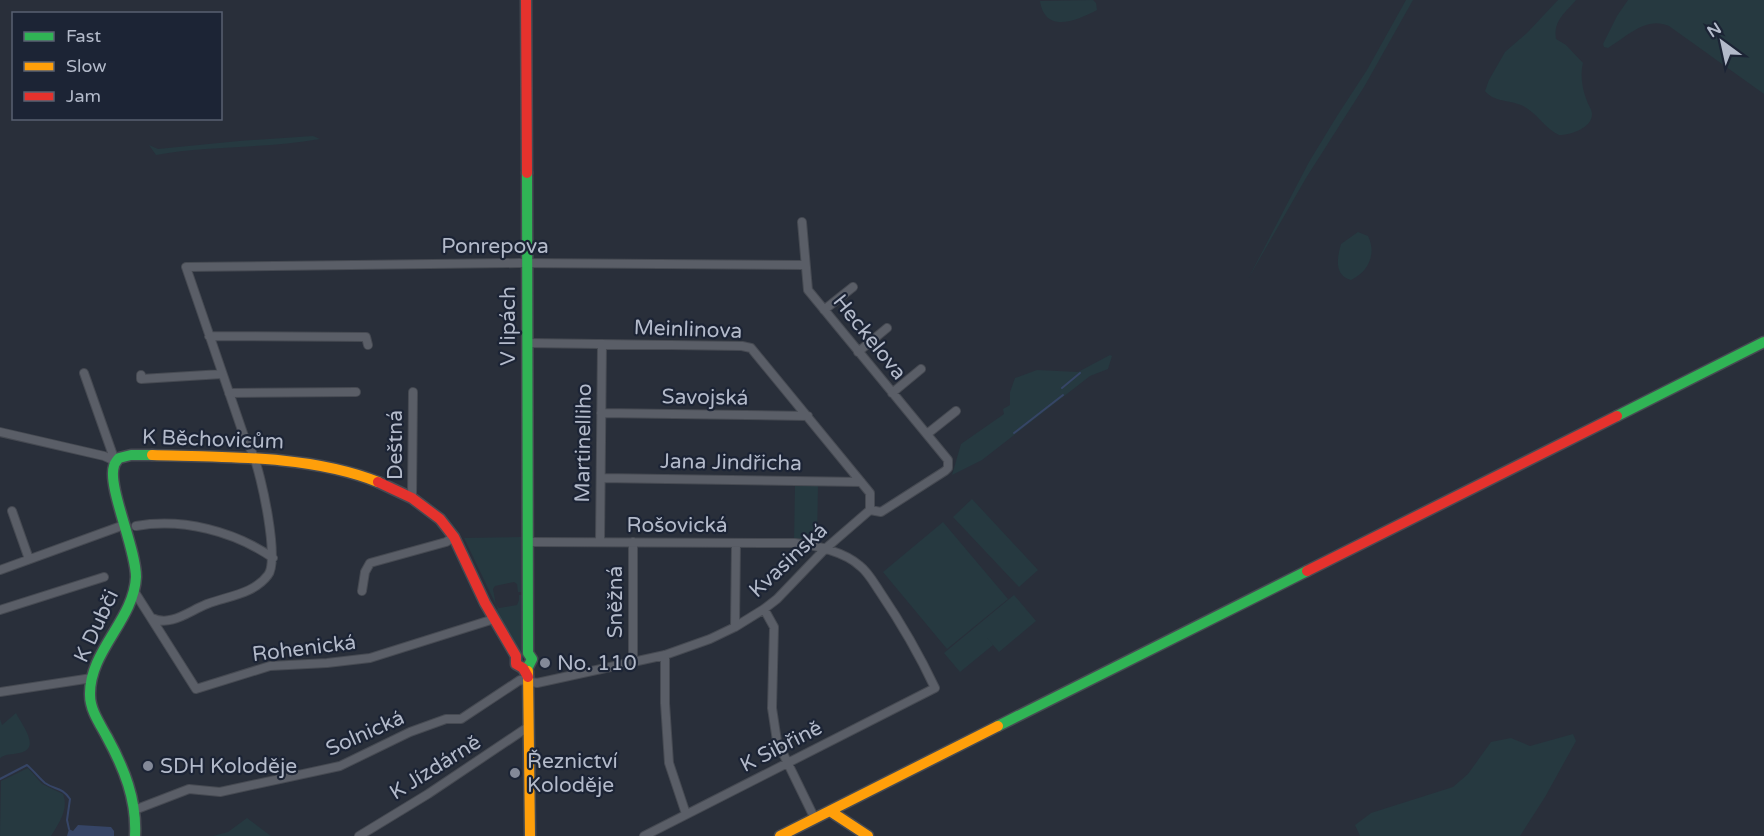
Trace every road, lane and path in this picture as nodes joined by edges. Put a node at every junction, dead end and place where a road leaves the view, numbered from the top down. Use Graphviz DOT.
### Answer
graph roads {
  1 [pos="526,0"];
  2 [pos="802,222"];
  3 [pos="528,263"];
  4 [pos="805,265"];
  5 [pos="853,287"];
  6 [pos="824,310"];
  7 [pos="886,328"];
  8 [pos="209,336"];
  9 [pos="1764,342"];
  10 [pos="527,343"];
  11 [pos="603,344"];
  12 [pos="368,345"];
  13 [pos="858,352"];
  14 [pos="921,369"];
  15 [pos="84,373"];
  16 [pos="222,374"];
  17 [pos="141,375"];
  18 [pos="356,392"];
  19 [pos="413,392"];
  20 [pos="229,393"];
  21 [pos="892,393"];
  22 [pos="956,411"];
  23 [pos="602,413"];
  24 [pos="808,416"];
  25 [pos="0,432"];
  26 [pos="927,434"];
  27 [pos="254,457"];
  28 [pos="948,460"];
  29 [pos="115,461"];
  30 [pos="601,478"];
  31 [pos="861,482"];
  32 [pos="412,498"];
  33 [pos="870,510"];
  34 [pos="12,511"];
  35 [pos="124,525"];
  36 [pos="136,526"];
  37 [pos="454,537"];
  38 [pos="528,542"];
  39 [pos="600,542"];
  40 [pos="633,542"];
  41 [pos="736,543"];
  42 [pos="825,549"];
  43 [pos="273,558"];
  44 [pos="29,559"];
  45 [pos="0,570"];
  46 [pos="104,576"];
  47 [pos="134,591"];
  48 [pos="362,591"];
  49 [pos="764,609"];
  50 [pos="0,610"];
  51 [pos="152,618"];
  52 [pos="494,620"];
  53 [pos="735,627"];
  54 [pos="528,653"];
  55 [pos="665,655"];
  56 [pos="516,656"];
  57 [pos="633,661"];
  58 [pos="526,674"];
  59 [pos="92,678"];
  60 [pos="934,688"];
  61 [pos="0,692"];
  62 [pos="528,728"];
  63 [pos="787,763"];
  64 [pos="136,809"];
  65 [pos="830,811"];
  66 [pos="686,814"];
  67 [pos="815,819"];
  68 [pos="135,836"];
  69 [pos="359,836"];
  70 [pos="530,836"];
  71 [pos="644,836"];
  72 [pos="780,836"];
  73 [pos="868,836"];
  1 -- 3 [label="street, V lipách"];
  2 -- 4 [label="street, Heckelova"];
  3 -- 4 [label="street, Ponrepova"];
  3 -- 8 [label="street, Ponrepova"];
  3 -- 10 [label="street, V lipách"];
  4 -- 6 [label="street, Heckelova"];
  5 -- 6 [label="street"];
  6 -- 13 [label="street, Heckelova"];
  7 -- 13 [label="street"];
  8 -- 12 [label="street"];
  8 -- 16 [label="street"];
  9 -- 65 [label="street"];
  10 -- 11 [label="street, Meinlinova"];
  10 -- 38 [label="street, V lipách"];
  11 -- 23 [label="street, Martinelliho"];
  11 -- 24 [label="street, Meinlinova"];
  13 -- 21 [label="street, Heckelova"];
  14 -- 21 [label="street"];
  15 -- 29 [label="street"];
  16 -- 17 [label="street"];
  16 -- 20 [label="street"];
  18 -- 20 [label="street"];
  19 -- 32 [label="street, Deštná"];
  20 -- 27 [label="street"];
  21 -- 26 [label="street, Heckelova"];
  22 -- 26 [label="street"];
  23 -- 24 [label="street, Savojská"];
  23 -- 30 [label="street, Martinelliho"];
  24 -- 31 [label="street, Meinlinova"];
  25 -- 29 [label="street, K Běchovicům"];
  26 -- 28 [label="street, Heckelova"];
  27 -- 29 [label="street, K Běchovicům"];
  27 -- 32 [label="street, K Běchovicům"];
  27 -- 43 [label="street"];
  28 -- 33 [label="street, Kvasinská"];
  29 -- 35 [label="street, K Dubči"];
  30 -- 31 [label="street, Jana Jindřicha"];
  30 -- 39 [label="street, Martinelliho"];
  31 -- 33 [label="street, Meinlinova"];
  32 -- 37 [label="street, K Běchovicům"];
  33 -- 42 [label="street, Kvasinská"];
  34 -- 44 [label="street"];
  35 -- 44 [label="street"];
  35 -- 47 [label="street, K Dubči"];
  36 -- 43 [label="street"];
  37 -- 48 [label="street"];
  37 -- 52 [label="street, K Běchovicům"];
  38 -- 39 [label="street, Rošovická"];
  38 -- 54 [label="street, V lipách"];
  39 -- 40 [label="street, Rošovická"];
  40 -- 41 [label="street, Rošovická"];
  40 -- 57 [label="street, Sněžná"];
  41 -- 42 [label="street, Rošovická"];
  41 -- 53 [label="street"];
  42 -- 49 [label="street, Kvasinská"];
  42 -- 60 [label="street, Rošovická"];
  43 -- 51 [label="street"];
  44 -- 45 [label="street"];
  46 -- 50 [label="street"];
  47 -- 51 [label="street, Rohenická"];
  47 -- 59 [label="street, K Dubči"];
  49 -- 53 [label="street, Kvasinská"];
  49 -- 63 [label="street"];
  51 -- 52 [label="street, Rohenická"];
  52 -- 56 [label="street, K Běchovicům"];
  53 -- 55 [label="street, Kvasinská"];
  54 -- 56 [label="street"];
  54 -- 58 [label="street, V lipách"];
  55 -- 57 [label="street, Kvasinská"];
  55 -- 66 [label="street"];
  56 -- 58 [label="street, K Běchovicům"];
  57 -- 58 [label="street, Kvasinská"];
  58 -- 62 [label="street"];
  58 -- 64 [label="street, Solnická"];
  59 -- 61 [label="street"];
  59 -- 64 [label="street, K Dubči"];
  60 -- 63 [label="street, K Sibřině"];
  62 -- 69 [label="street, K Jízdárně"];
  62 -- 70 [label="street"];
  63 -- 66 [label="street, K Sibřině"];
  63 -- 67 [label="street"];
  64 -- 68 [label="street, K Dubči"];
  65 -- 67 [label="street"];
  65 -- 73 [label="street"];
  66 -- 71 [label="street, K Sibřině"];
  67 -- 72 [label="street"];
}
